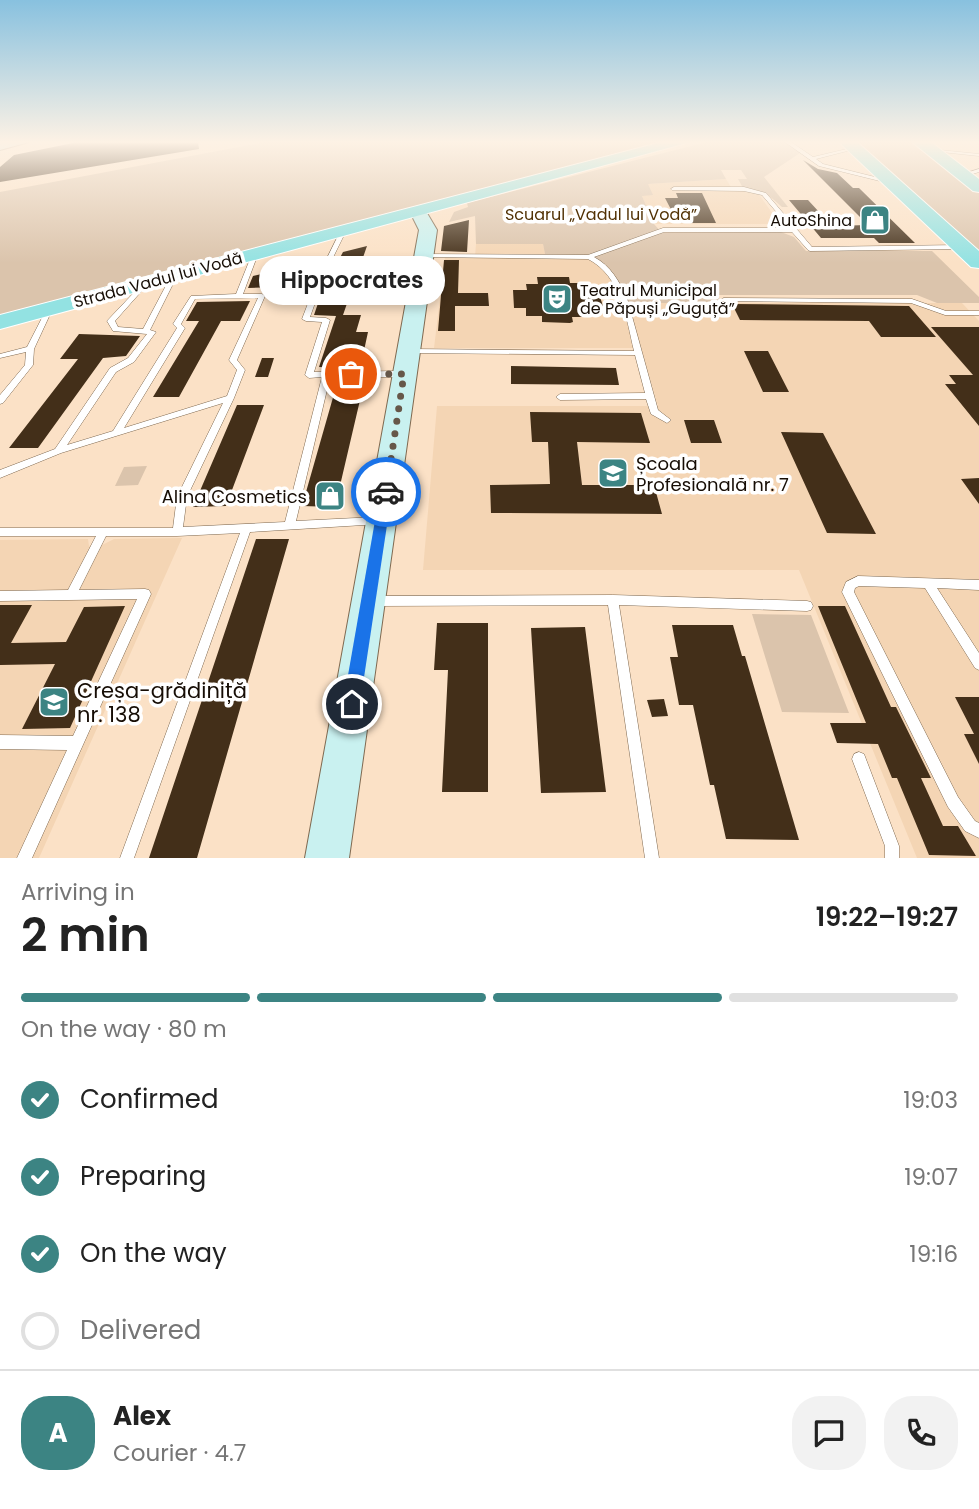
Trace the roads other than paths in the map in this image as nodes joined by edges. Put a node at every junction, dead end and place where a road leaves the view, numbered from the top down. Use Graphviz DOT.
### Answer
graph roads {
  1 [pos="531,182"];
  2 [pos="891,182"];
  3 [pos="674,189"];
  4 [pos="418,212"];
  5 [pos="793,230"];
  6 [pos="343,231"];
  7 [pos="963,247"];
  8 [pos="255,254"];
  9 [pos="423,255"];
  10 [pos="589,257"];
  11 [pos="979,262"];
  12 [pos="174,276"];
  13 [pos="145,283"];
  14 [pos="239,296"];
  15 [pos="724,300"];
  16 [pos="50,308"];
  17 [pos="979,313"];
  18 [pos="0,322"];
  19 [pos="147,330"];
  20 [pos="30,349"];
  21 [pos="638,353"];
  22 [pos="0,356"];
  23 [pos="406,363"];
  24 [pos="327,374"];
  25 [pos="560,397"];
  26 [pos="649,397"];
  27 [pos="230,398"];
  28 [pos="0,401"];
  29 [pos="667,420"];
  30 [pos="116,433"];
  31 [pos="58,451"];
  32 [pos="0,474"];
  33 [pos="382,521"];
  34 [pos="290,524"];
  35 [pos="246,530"];
  36 [pos="0,532"];
  37 [pos="103,532"];
  38 [pos="177,532"];
  39 [pos="928,584"];
  40 [pos="979,586"];
  41 [pos="71,595"];
  42 [pos="0,596"];
  43 [pos="613,600"];
  44 [pos="368,601"];
  45 [pos="807,606"];
  46 [pos="979,664"];
  47 [pos="0,742"];
  48 [pos="77,743"];
  49 [pos="859,758"];
  50 [pos="979,831"];
  51 [pos="24,858"];
  52 [pos="127,858"];
  53 [pos="327,858"];
  54 [pos="652,858"];
  55 [pos="892,858"];
  1 -- 4 [label="main road, Strada Vadul lui Vodă"];
  2 -- 7 [label="main road"];
  3 -- 5 [label="lane"];
  4 -- 6 [label="main road, Strada Vadul lui Vodă"];
  4 -- 9 [label="main road"];
  5 -- 7 [label="lane"];
  5 -- 10 [label="lane"];
  6 -- 8 [label="main road, Strada Vadul lui Vodă"];
  6 -- 24 [label="lane"];
  7 -- 11 [label="main road"];
  8 -- 12 [label="main road, Strada Vadul lui Vodă"];
  8 -- 14 [label="lane"];
  9 -- 10 [label="lane"];
  9 -- 23 [label="main road"];
  10 -- 21 [label="lane"];
  12 -- 13 [label="main road, Strada Vadul lui Vodă"];
  12 -- 19 [label="lane"];
  13 -- 16 [label="main road, Strada Vadul lui Vodă"];
  13 -- 19 [label="lane"];
  14 -- 27 [label="lane"];
  14 -- 30 [label="lane"];
  15 -- 17 [label="lane"];
  16 -- 18 [label="main road, Strada Vadul lui Vodă"];
  16 -- 20 [label="lane"];
  19 -- 31 [label="lane"];
  20 -- 22 [label="lane"];
  20 -- 28 [label="lane"];
  21 -- 23 [label="lane"];
  21 -- 26 [label="lane"];
  23 -- 24 [label="lane"];
  23 -- 33 [label="main road"];
  24 -- 34 [label="lane"];
  25 -- 26 [label="lane"];
  26 -- 29 [label="lane"];
  27 -- 30 [label="lane"];
  27 -- 38 [label="lane"];
  30 -- 31 [label="lane"];
  31 -- 32 [label="lane"];
  33 -- 34 [label="lane"];
  33 -- 44 [label="main road"];
  34 -- 35 [label="lane"];
  35 -- 38 [label="lane"];
  35 -- 52 [label="lane"];
  36 -- 37 [label="lane"];
  37 -- 38 [label="lane"];
  37 -- 41 [label="lane"];
  39 -- 40 [label="lane"];
  39 -- 46 [label="lane"];
  39 -- 50 [label="lane"];
  41 -- 42 [label="lane"];
  41 -- 48 [label="lane"];
  43 -- 44 [label="lane"];
  43 -- 45 [label="lane"];
  43 -- 54 [label="lane"];
  44 -- 53 [label="main road"];
  47 -- 48 [label="lane"];
  48 -- 51 [label="lane"];
  49 -- 55 [label="lane"];
}
